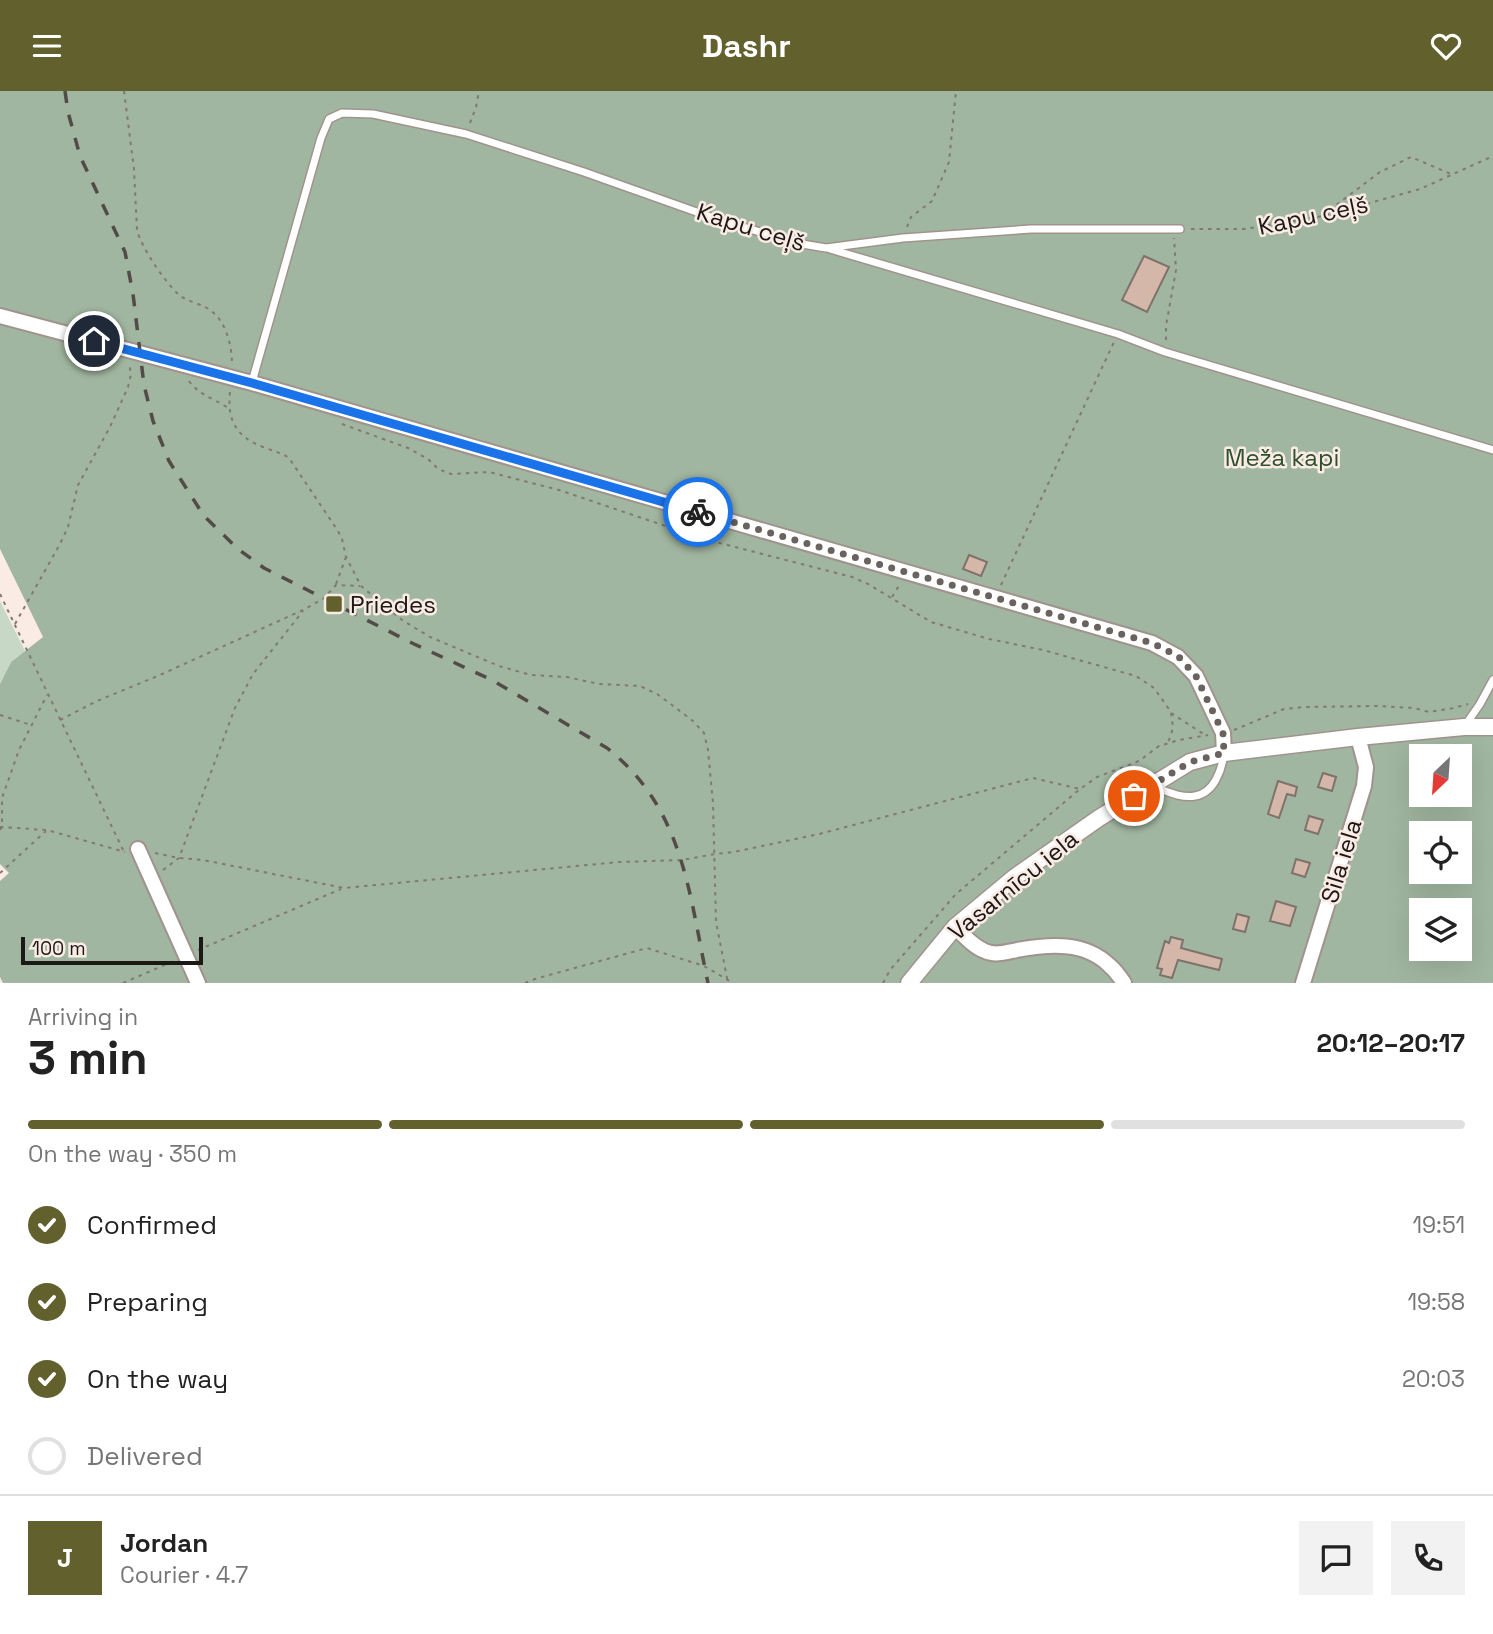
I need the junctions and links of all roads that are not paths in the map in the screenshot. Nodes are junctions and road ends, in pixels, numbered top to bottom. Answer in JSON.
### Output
{"nodes":[{"id":1,"x":1177,"y":229,"type":"road end"},
{"id":2,"x":826,"y":248,"type":"junction"},
{"id":3,"x":0,"y":316,"type":"edge"},
{"id":4,"x":252,"y":383,"type":"junction"},
{"id":5,"x":1493,"y":450,"type":"edge"},
{"id":6,"x":1493,"y":680,"type":"edge"},
{"id":7,"x":1464,"y":727,"type":"junction"},
{"id":8,"x":1493,"y":727,"type":"edge"},
{"id":9,"x":1358,"y":737,"type":"junction"},
{"id":10,"x":1224,"y":753,"type":"junction"},
{"id":11,"x":1151,"y":786,"type":"junction"},
{"id":12,"x":131,"y":851,"type":"road end"},
{"id":13,"x":955,"y":927,"type":"junction"},
{"id":14,"x":198,"y":983,"type":"edge"},
{"id":15,"x":909,"y":983,"type":"edge"},
{"id":16,"x":1124,"y":983,"type":"edge"},
{"id":17,"x":1303,"y":983,"type":"edge"}],
"edges":[{"from":1,"to":2,"type":"lane","name":"Kapu ceļš"},
{"from":2,"to":4,"type":"lane","name":"Kapu ceļš"},
{"from":2,"to":5,"type":"lane"},
{"from":3,"to":4,"type":"street"},
{"from":4,"to":10,"type":"street"},
{"from":6,"to":7,"type":"lane"},
{"from":7,"to":8,"type":"street","name":"Vasarnīcu iela"},
{"from":7,"to":9,"type":"street","name":"Vasarnīcu iela"},
{"from":9,"to":10,"type":"street","name":"Vasarnīcu iela"},
{"from":9,"to":17,"type":"street","name":"Sila iela"},
{"from":10,"to":11,"type":"street","name":"Vasarnīcu iela"},
{"from":10,"to":11,"type":"lane"},
{"from":11,"to":13,"type":"street","name":"Vasarnīcu iela"},
{"from":12,"to":14,"type":"street"},
{"from":13,"to":15,"type":"street","name":"Vasarnīcu iela"},
{"from":13,"to":16,"type":"street"}]}
